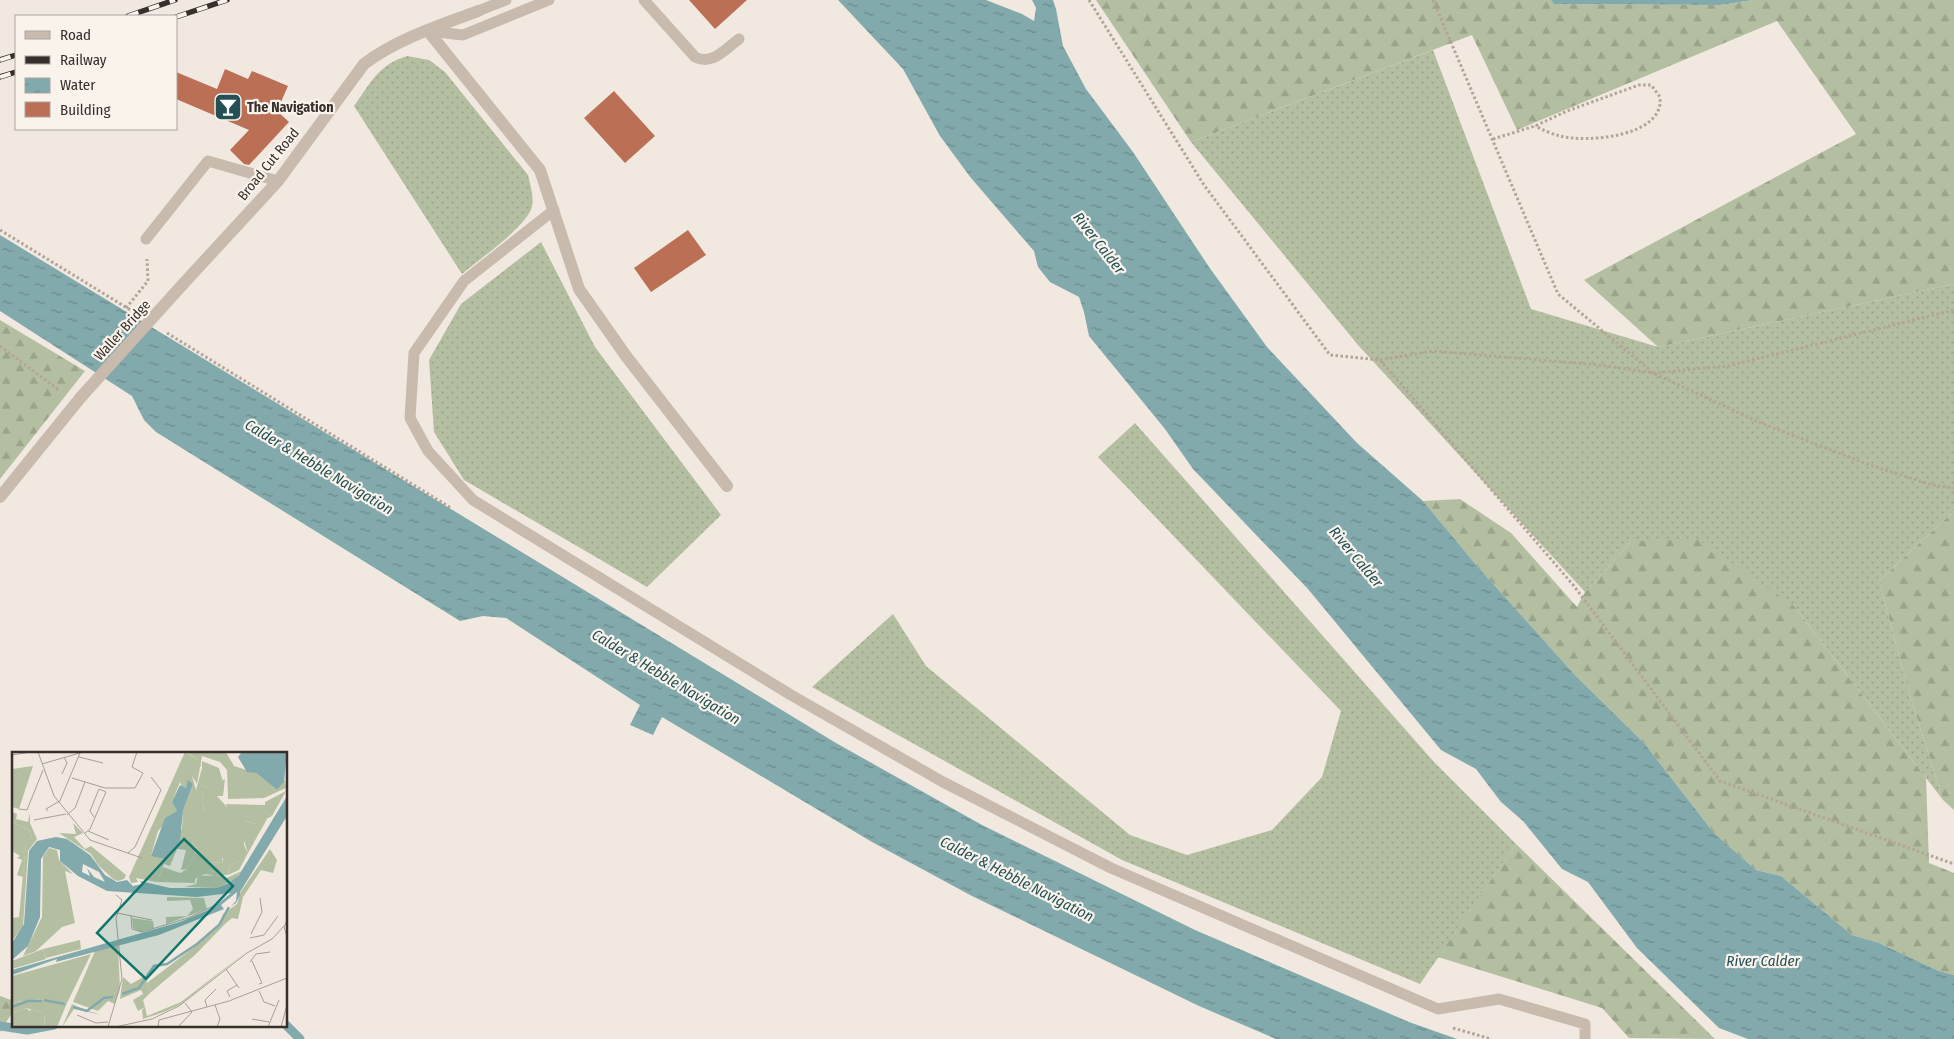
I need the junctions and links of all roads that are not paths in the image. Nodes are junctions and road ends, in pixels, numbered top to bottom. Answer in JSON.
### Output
{"nodes":[{"id":1,"x":506,"y":0,"type":"edge"},
{"id":2,"x":549,"y":0,"type":"edge"},
{"id":3,"x":644,"y":0,"type":"edge"},
{"id":4,"x":478,"y":11,"type":"joint"},
{"id":5,"x":428,"y":31,"type":"junction"},
{"id":6,"x":738,"y":39,"type":"dead end"},
{"id":7,"x":278,"y":181,"type":"junction"},
{"id":8,"x":554,"y":210,"type":"junction"},
{"id":9,"x":146,"y":239,"type":"road end"},
{"id":10,"x":184,"y":283,"type":"joint"},
{"id":11,"x":727,"y":486,"type":"dead end"},
{"id":12,"x":0,"y":496,"type":"edge"},
{"id":13,"x":1585,"y":1039,"type":"edge"}],
"edges":[{"from":1,"to":4,"type":"lane"},
{"from":2,"to":5,"type":"lane"},
{"from":3,"to":6,"type":"lane"},
{"from":4,"to":5,"type":"street","name":"Broad Cut Road"},
{"from":5,"to":7,"type":"street","name":"Broad Cut Road"},
{"from":5,"to":8,"type":"street"},
{"from":7,"to":9,"type":"lane"},
{"from":7,"to":10,"type":"street","name":"Broad Cut Road"},
{"from":8,"to":11,"type":"street"},
{"from":8,"to":13,"type":"lane"},
{"from":10,"to":12,"type":"street","name":"Waller Bridge","bridge":true}]}
